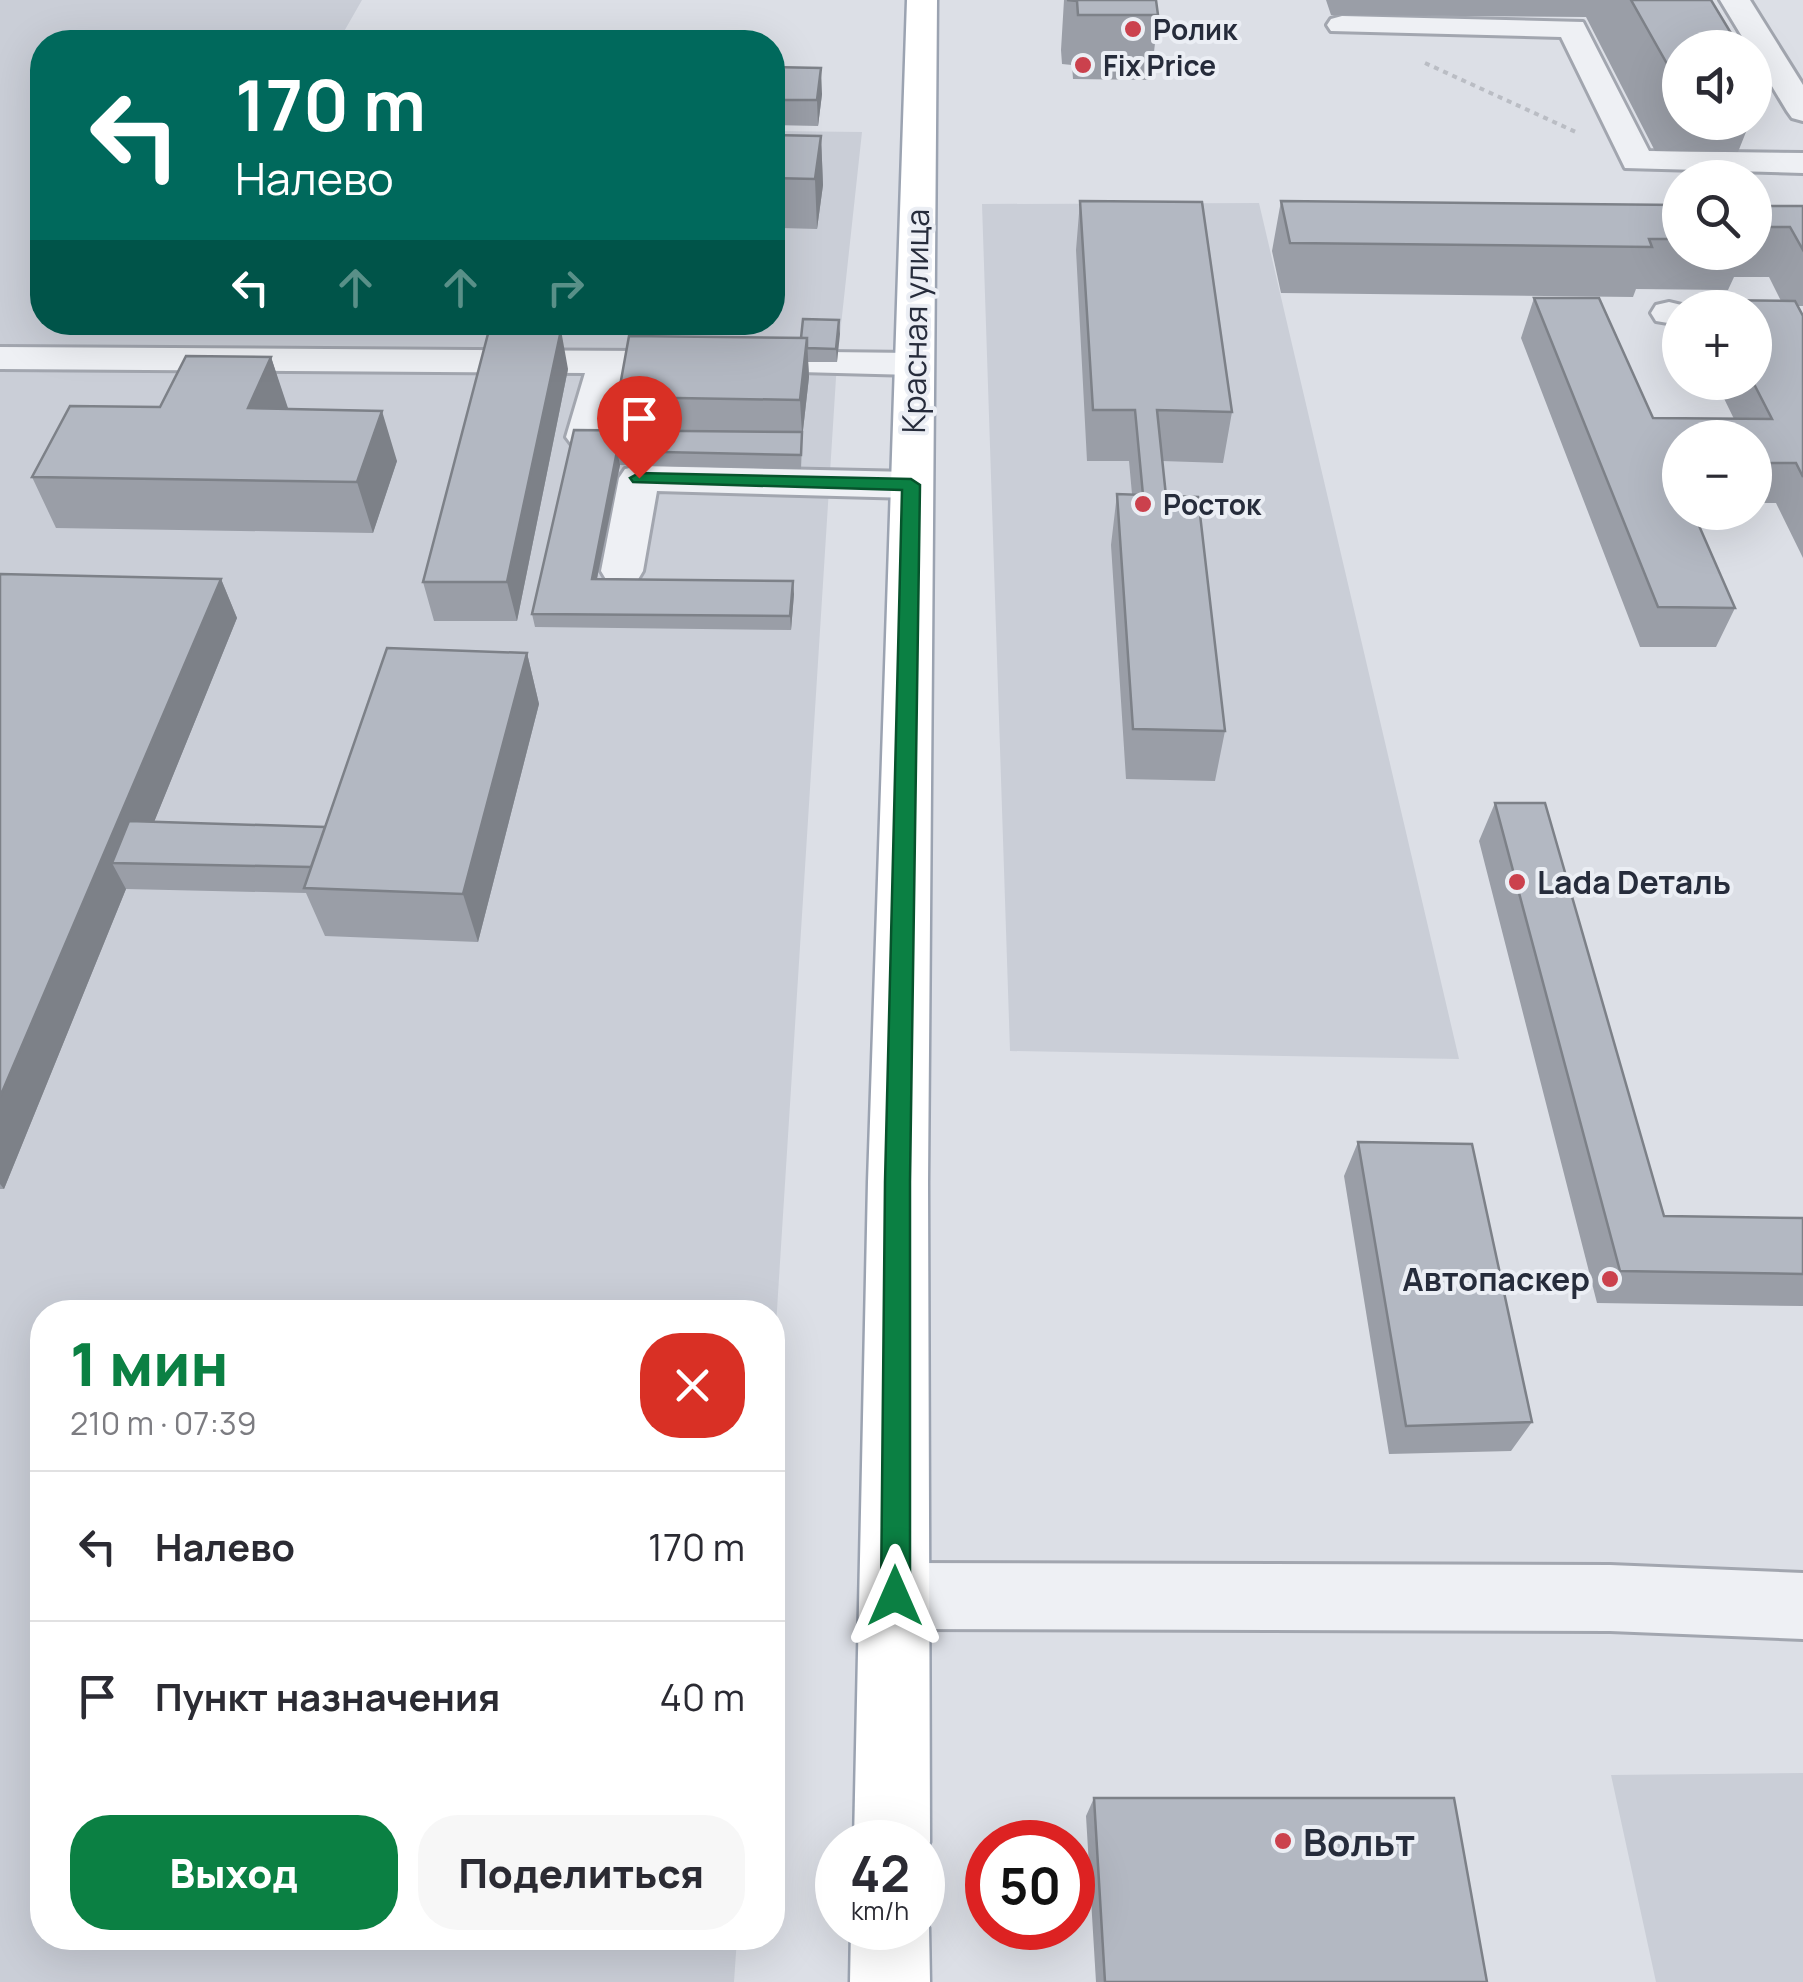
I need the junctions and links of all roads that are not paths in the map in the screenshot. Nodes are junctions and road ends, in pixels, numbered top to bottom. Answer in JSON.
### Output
{"nodes":[{"id":1,"x":922,"y":0,"type":"edge"},
{"id":2,"x":1734,"y":0,"type":"edge"},
{"id":3,"x":1342,"y":25,"type":"road end"},
{"id":4,"x":1801,"y":103,"type":"edge"},
{"id":5,"x":1803,"y":164,"type":"edge"},
{"id":6,"x":0,"y":358,"type":"edge"},
{"id":7,"x":608,"y":362,"type":"junction"},
{"id":8,"x":914,"y":364,"type":"junction"},
{"id":9,"x":586,"y":437,"type":"edge"},
{"id":10,"x":911,"y":485,"type":"junction"},
{"id":11,"x":622,"y":571,"type":"dead end"},
{"id":12,"x":895,"y":1596,"type":"junction"},
{"id":13,"x":1803,"y":1606,"type":"edge"},
{"id":14,"x":892,"y":1820,"type":"edge"},
{"id":15,"x":890,"y":1950,"type":"edge"},
{"id":16,"x":890,"y":1982,"type":"edge"}],
"edges":[{"from":1,"to":8,"type":"main road","name":"Красная улица"},
{"from":2,"to":4,"type":"street"},
{"from":3,"to":5,"type":"street"},
{"from":6,"to":7,"type":"street"},
{"from":7,"to":8,"type":"street"},
{"from":7,"to":9,"type":"street"},
{"from":8,"to":10,"type":"main road","name":"Красная улица"},
{"from":10,"to":11,"type":"street"},
{"from":10,"to":12,"type":"main road","name":"Красная улица"},
{"from":12,"to":13,"type":"street"},
{"from":12,"to":14,"type":"main road","name":"Красная улица"},
{"from":15,"to":16,"type":"main road"}]}
